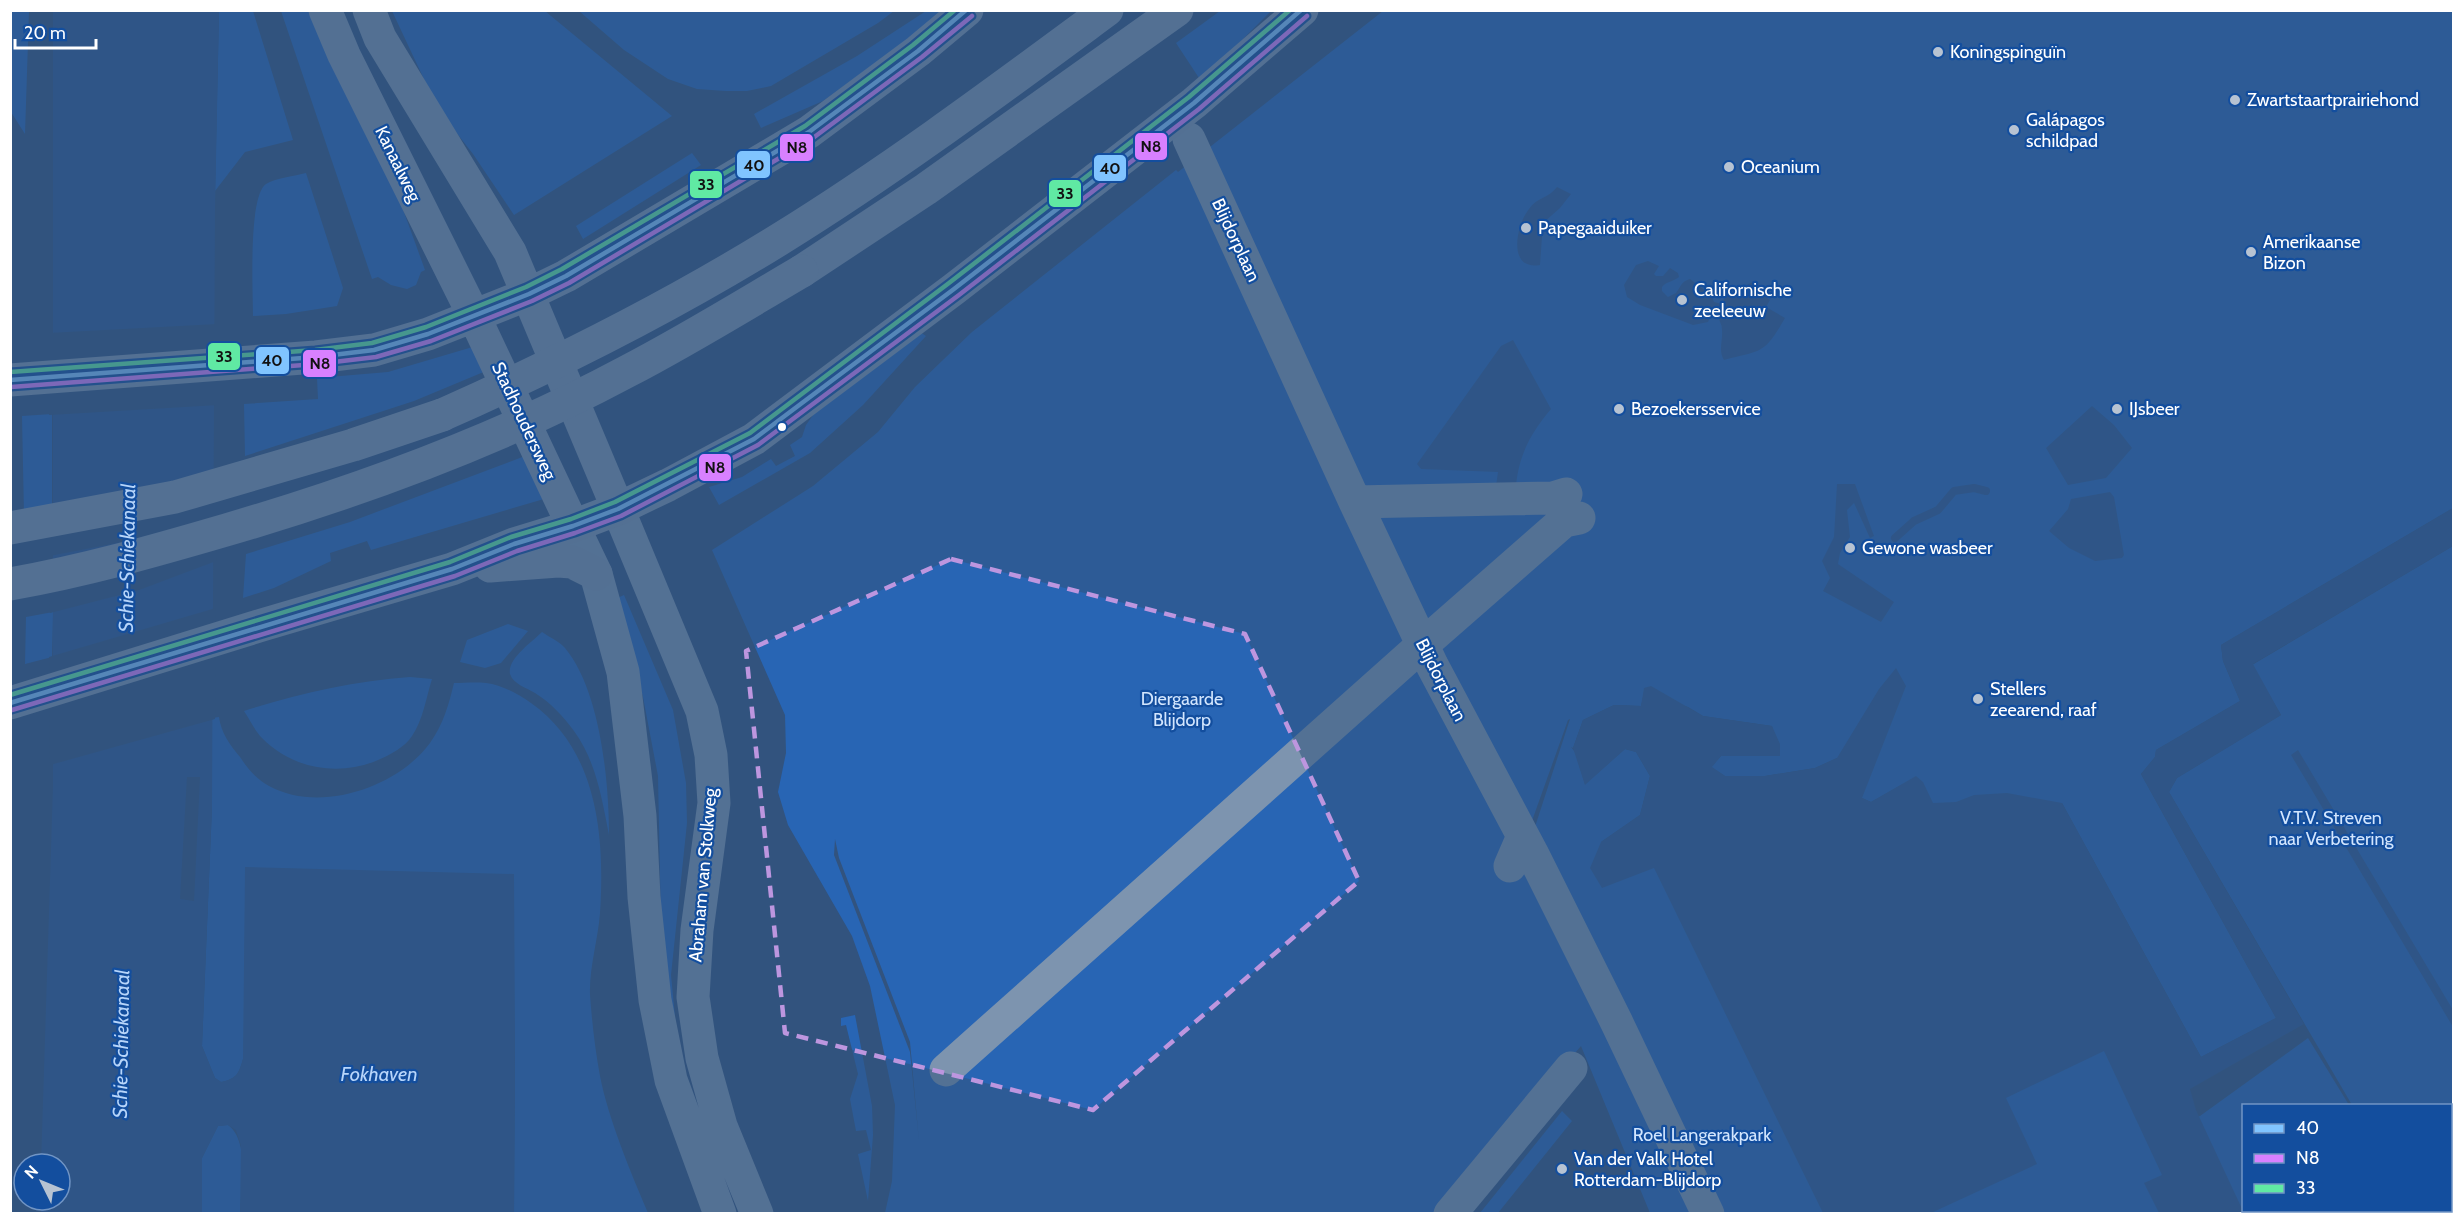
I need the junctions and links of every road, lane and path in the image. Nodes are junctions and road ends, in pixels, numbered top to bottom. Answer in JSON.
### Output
{"nodes":[{"id":1,"x":325,"y":10,"type":"edge"},
{"id":2,"x":369,"y":10,"type":"edge"},
{"id":3,"x":967,"y":10,"type":"edge"},
{"id":4,"x":1107,"y":10,"type":"edge"},
{"id":5,"x":1177,"y":10,"type":"edge"},
{"id":6,"x":1302,"y":10,"type":"edge"},
{"id":7,"x":1189,"y":139,"type":"dead end"},
{"id":8,"x":529,"y":294,"type":"junction"},
{"id":9,"x":474,"y":316,"type":"junction"},
{"id":10,"x":10,"y":380,"type":"edge"},
{"id":11,"x":1355,"y":502,"type":"junction"},
{"id":12,"x":618,"y":509,"type":"junction"},
{"id":13,"x":573,"y":526,"type":"junction"},
{"id":14,"x":10,"y":528,"type":"edge"},
{"id":15,"x":452,"y":569,"type":"junction"},
{"id":16,"x":596,"y":574,"type":"junction"},
{"id":17,"x":10,"y":584,"type":"edge"},
{"id":18,"x":1423,"y":645,"type":"junction"},
{"id":19,"x":10,"y":703,"type":"edge"},
{"id":20,"x":1523,"y":836,"type":"junction"},
{"id":21,"x":1510,"y":866,"type":"dead end"},
{"id":22,"x":1571,"y":1068,"type":"dead end"},
{"id":23,"x":946,"y":1070,"type":"dead end"},
{"id":24,"x":720,"y":1214,"type":"edge"},
{"id":25,"x":756,"y":1214,"type":"edge"},
{"id":26,"x":1450,"y":1214,"type":"edge"},
{"id":27,"x":1708,"y":1214,"type":"edge"}],
"edges":[{"from":1,"to":9,"type":"main road","name":"Kanaalweg"},
{"from":2,"to":8,"type":"main road"},
{"from":3,"to":8,"type":"main road"},
{"from":4,"to":14,"type":"highway","bridge":true},
{"from":5,"to":17,"type":"main road","bridge":true},
{"from":6,"to":12,"type":"main road"},
{"from":7,"to":11,"type":"street","name":"Blijdorplaan"},
{"from":8,"to":9,"type":"main road"},
{"from":8,"to":12,"type":"main road"},
{"from":9,"to":10,"type":"main road"},
{"from":9,"to":13,"type":"main road","name":"Stadhoudersweg"},
{"from":11,"to":18,"type":"street","name":"Blijdorplaan"},
{"from":11,"to":18,"type":"street"},
{"from":12,"to":13,"type":"main road"},
{"from":12,"to":25,"type":"street","name":"Abraham van Stolkweg"},
{"from":13,"to":15,"type":"main road"},
{"from":13,"to":16,"type":"street"},
{"from":15,"to":16,"type":"main road"},
{"from":15,"to":19,"type":"main road"},
{"from":16,"to":24,"type":"street"},
{"from":18,"to":20,"type":"street","name":"Blijdorplaan"},
{"from":18,"to":23,"type":"street"},
{"from":20,"to":21,"type":"street"},
{"from":20,"to":27,"type":"street","name":"Blijdorplaan"},
{"from":22,"to":26,"type":"street"}]}
